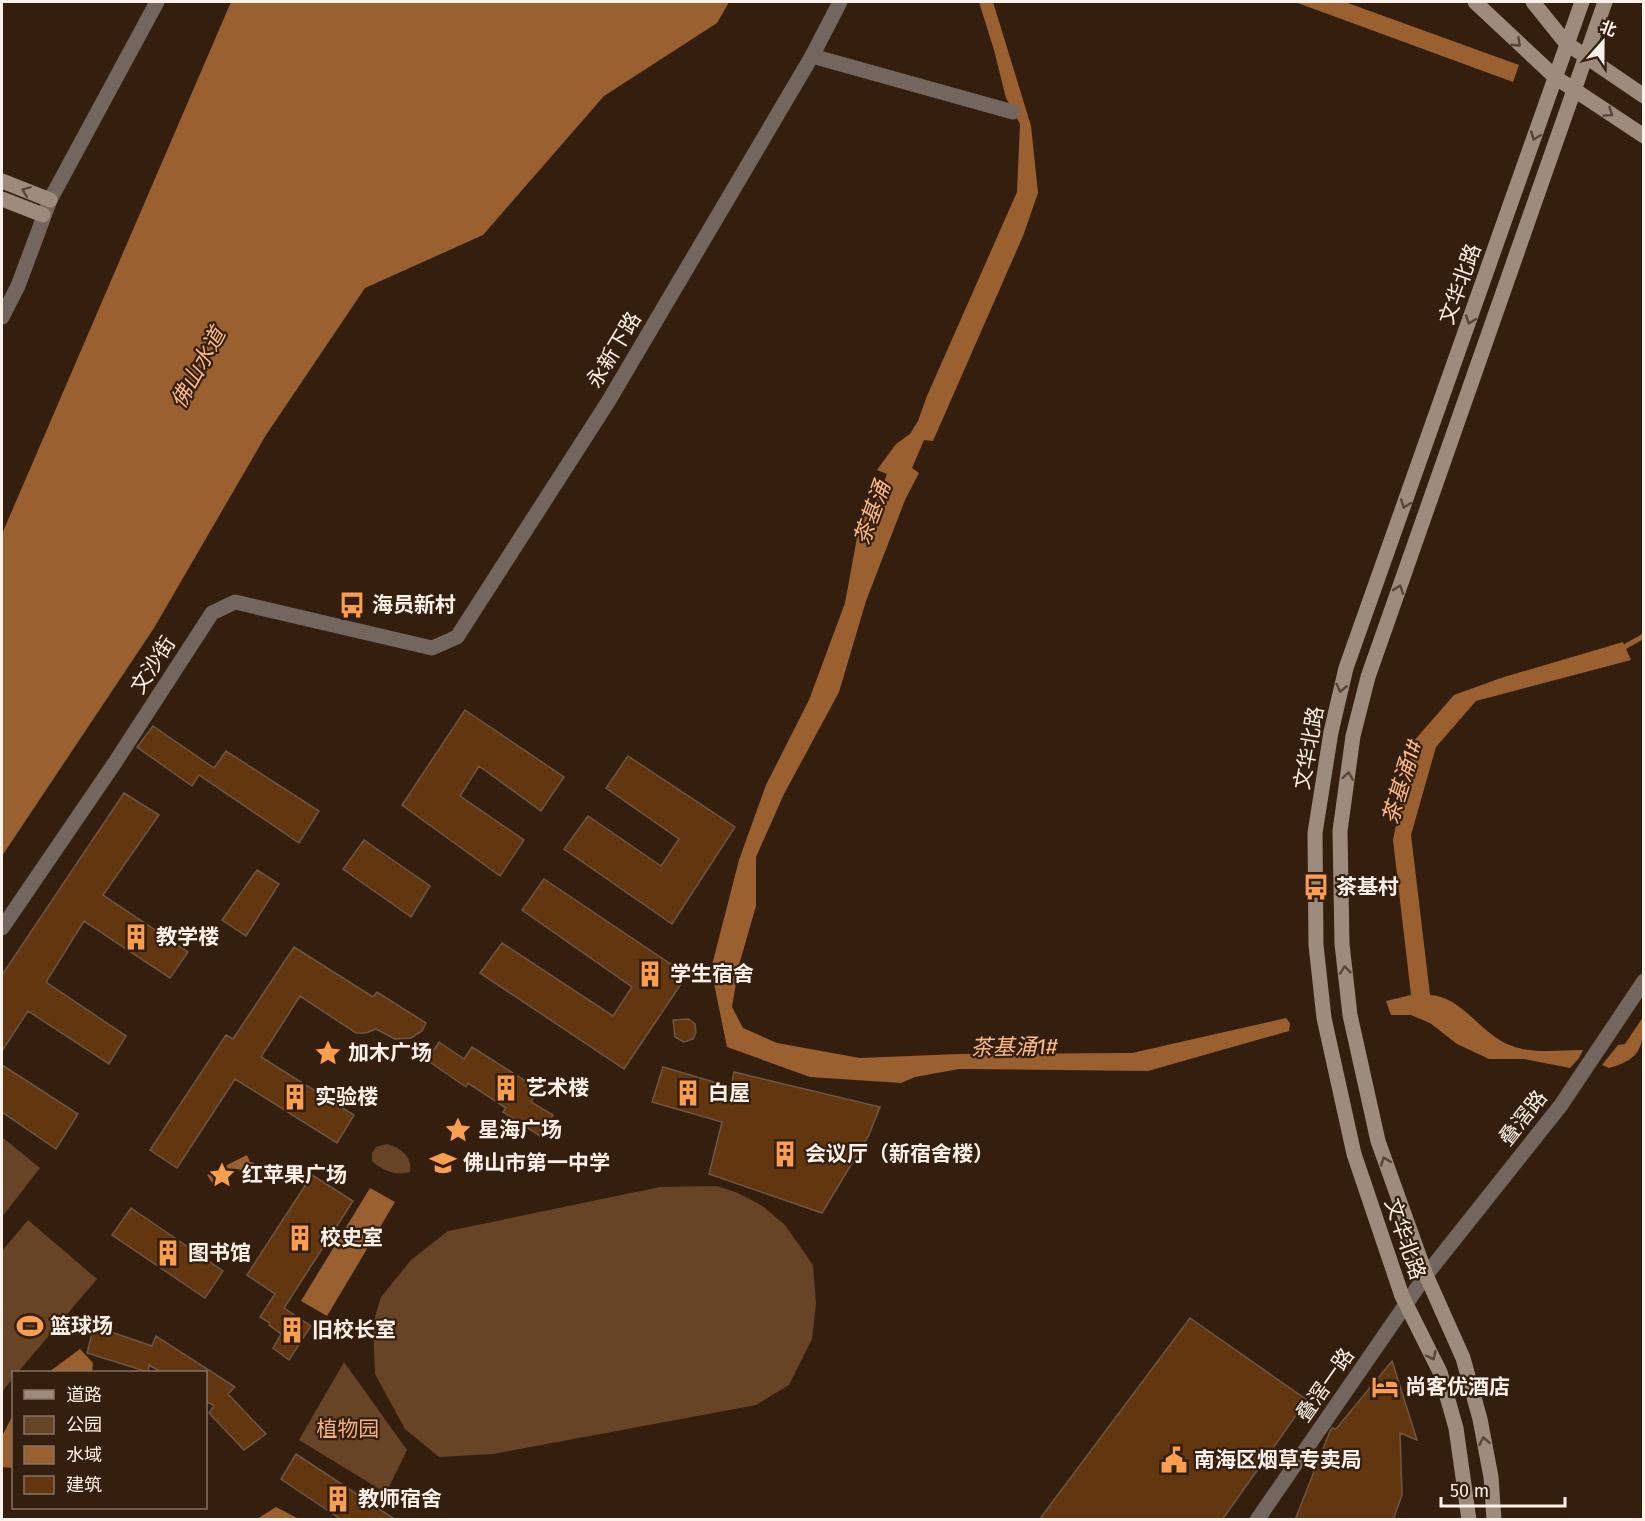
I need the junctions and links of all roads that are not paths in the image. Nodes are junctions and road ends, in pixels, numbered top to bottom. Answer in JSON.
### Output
{"nodes":[{"id":1,"x":157,"y":2,"type":"edge"},
{"id":2,"x":840,"y":2,"type":"edge"},
{"id":3,"x":1475,"y":2,"type":"edge"},
{"id":4,"x":1533,"y":2,"type":"edge"},
{"id":5,"x":1582,"y":2,"type":"edge"},
{"id":6,"x":1605,"y":2,"type":"edge"},
{"id":7,"x":1566,"y":43,"type":"junction"},
{"id":8,"x":812,"y":56,"type":"junction"},
{"id":9,"x":1586,"y":56,"type":"junction"},
{"id":10,"x":1556,"y":77,"type":"junction"},
{"id":11,"x":1574,"y":90,"type":"junction"},
{"id":12,"x":1644,"y":96,"type":"edge"},
{"id":13,"x":1548,"y":100,"type":"junction"},
{"id":14,"x":1568,"y":107,"type":"junction"},
{"id":15,"x":1013,"y":112,"type":"dead end"},
{"id":16,"x":1644,"y":136,"type":"edge"},
{"id":17,"x":2,"y":181,"type":"edge"},
{"id":18,"x":2,"y":199,"type":"edge"},
{"id":19,"x":50,"y":200,"type":"junction"},
{"id":20,"x":43,"y":215,"type":"junction"},
{"id":21,"x":2,"y":317,"type":"edge"},
{"id":22,"x":432,"y":648,"type":"joint"},
{"id":23,"x":2,"y":928,"type":"edge"},
{"id":24,"x":1644,"y":981,"type":"edge"},
{"id":25,"x":1426,"y":1275,"type":"junction"},
{"id":26,"x":1406,"y":1304,"type":"junction"},
{"id":27,"x":1257,"y":1520,"type":"edge"},
{"id":28,"x":1469,"y":1520,"type":"edge"},
{"id":29,"x":1494,"y":1520,"type":"edge"}],
"edges":[{"from":1,"to":19,"type":"street"},
{"from":2,"to":8,"type":"street","name":"永新下路"},
{"from":3,"to":10,"type":"main road","one_way":true},
{"from":4,"to":7,"type":"main road"},
{"from":5,"to":7,"type":"main road","name":"文华北路"},
{"from":6,"to":9,"type":"main road","name":"文华北路"},
{"from":7,"to":9,"type":"main road"},
{"from":7,"to":10,"type":"main road","name":"文华北路"},
{"from":8,"to":15,"type":"street"},
{"from":8,"to":22,"type":"street","name":"永新下路"},
{"from":9,"to":11,"type":"main road","name":"文华北路"},
{"from":9,"to":12,"type":"main road"},
{"from":10,"to":11,"type":"main road"},
{"from":10,"to":13,"type":"main road","name":"文华北路"},
{"from":11,"to":14,"type":"main road","name":"文华北路"},
{"from":11,"to":16,"type":"main road","one_way":true},
{"from":13,"to":14,"type":"street"},
{"from":13,"to":26,"type":"main road","name":"文华北路","one_way":true},
{"from":25,"to":14,"type":"main road","name":"文华北路","one_way":true},
{"from":19,"to":17,"type":"main road","one_way":true},
{"from":18,"to":20,"type":"main road"},
{"from":19,"to":20,"type":"street"},
{"from":20,"to":21,"type":"street"},
{"from":22,"to":23,"type":"street","name":"文沙街"},
{"from":24,"to":25,"type":"street","name":"叠滘路"},
{"from":25,"to":26,"type":"street","name":"叠滘路"},
{"from":29,"to":25,"type":"main road","name":"文华北路","one_way":true},
{"from":26,"to":27,"type":"street","name":"叠滘一路"},
{"from":26,"to":28,"type":"main road","name":"文华北路","one_way":true}]}
